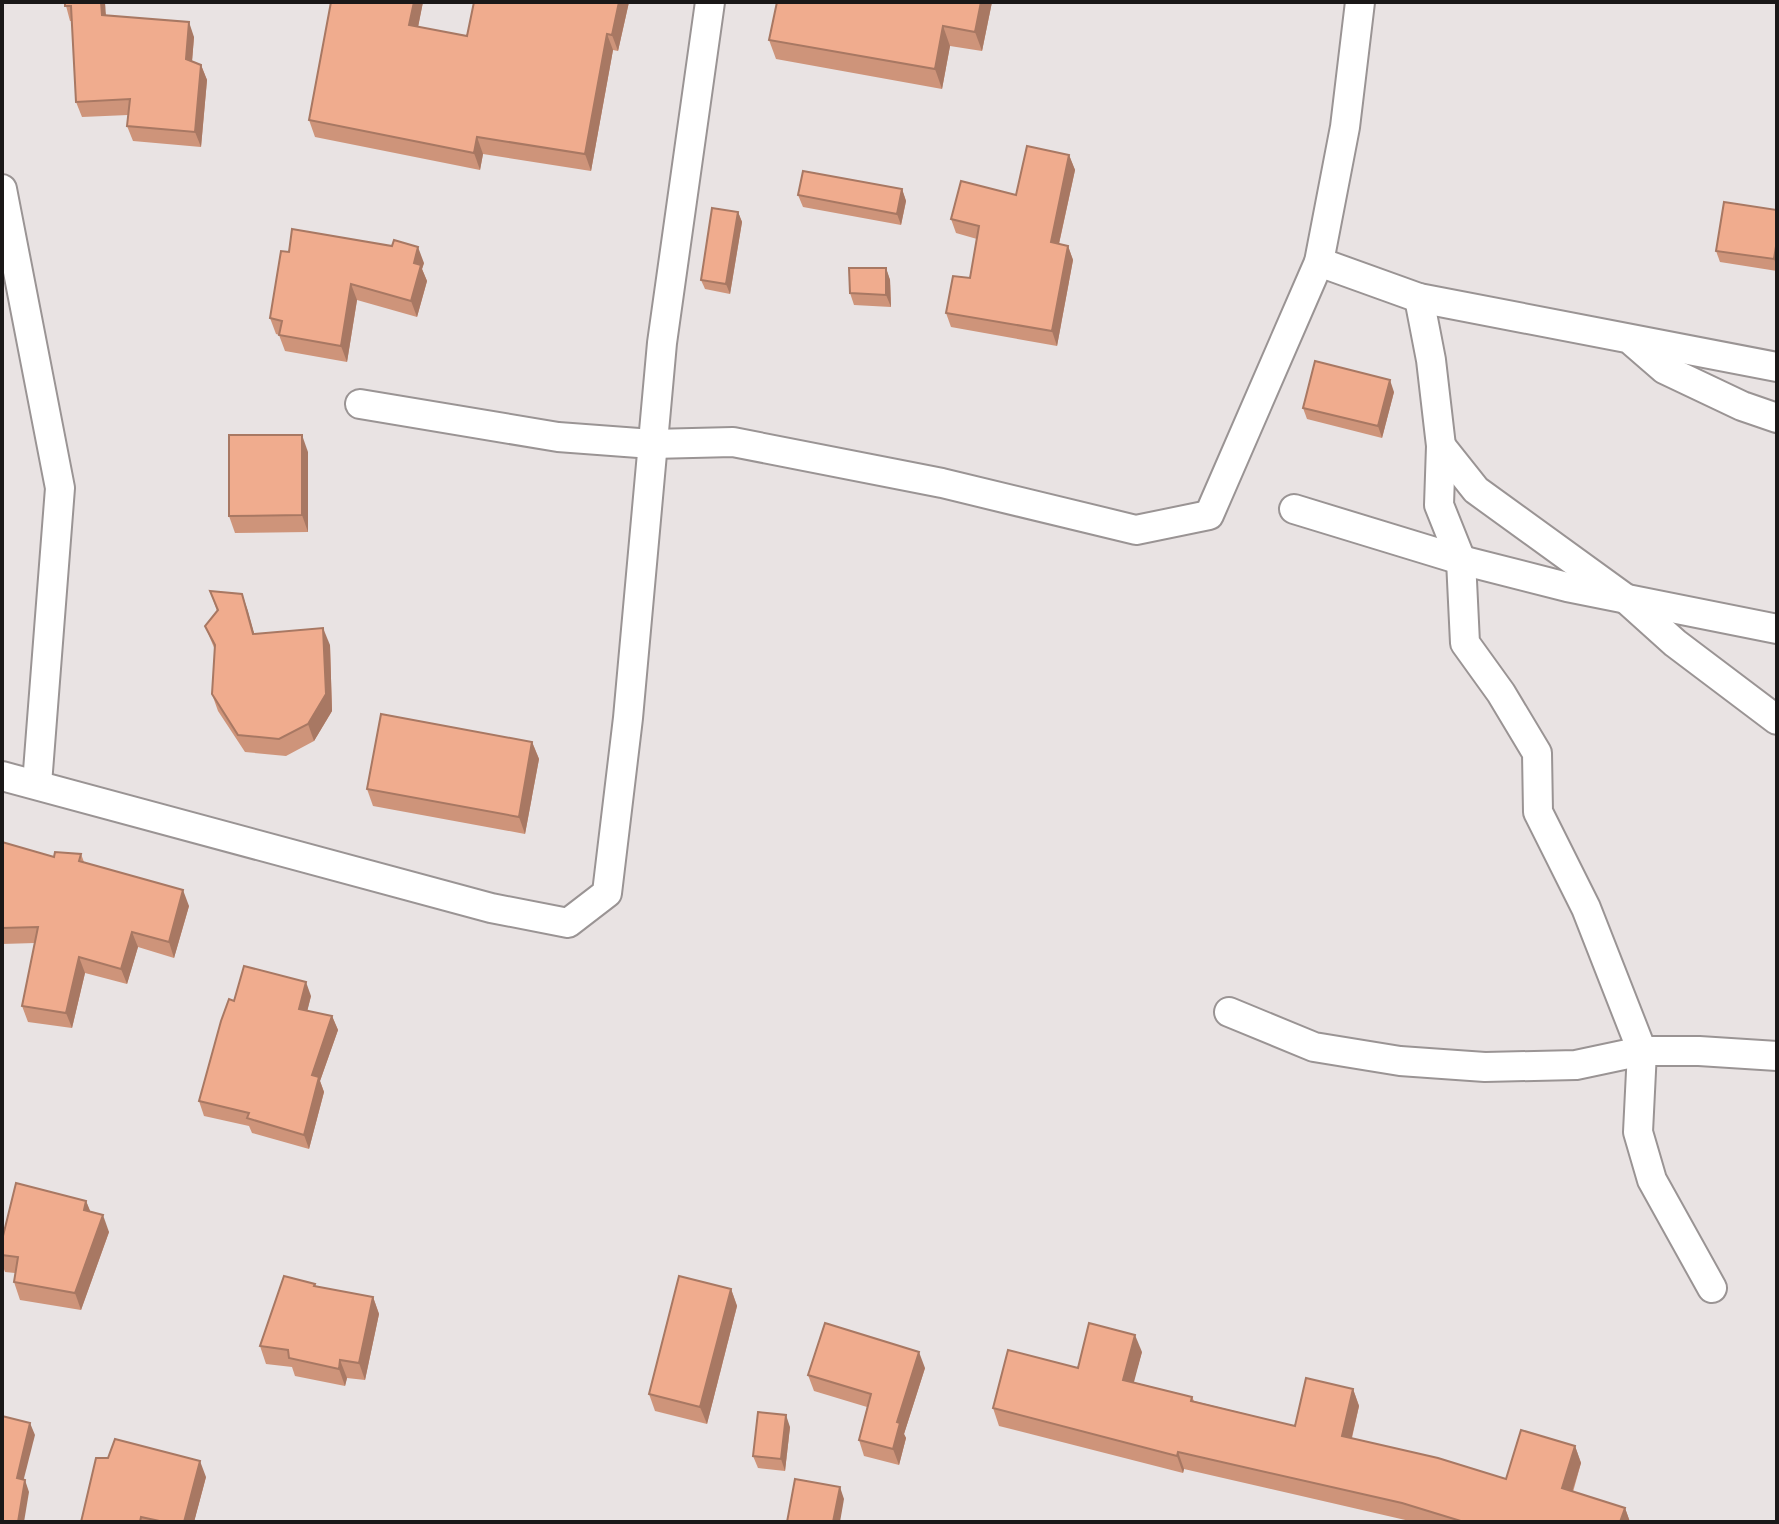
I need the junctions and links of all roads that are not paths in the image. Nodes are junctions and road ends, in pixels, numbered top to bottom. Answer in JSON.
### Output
{"nodes":[{"id":1,"x":710,"y":2,"type":"edge"},
{"id":2,"x":1360,"y":2,"type":"edge"},
{"id":3,"x":2,"y":189,"type":"edge"},
{"id":4,"x":1319,"y":262,"type":"junction"},
{"id":5,"x":1419,"y":298,"type":"junction"},
{"id":6,"x":1629,"y":339,"type":"junction"},
{"id":7,"x":1777,"y":367,"type":"edge"},
{"id":8,"x":360,"y":404,"type":"dead end"},
{"id":9,"x":1777,"y":418,"type":"edge"},
{"id":10,"x":652,"y":444,"type":"junction"},
{"id":11,"x":1441,"y":446,"type":"junction"},
{"id":12,"x":1294,"y":509,"type":"dead end"},
{"id":13,"x":1461,"y":560,"type":"junction"},
{"id":14,"x":1625,"y":598,"type":"junction"},
{"id":15,"x":1777,"y":629,"type":"edge"},
{"id":16,"x":1777,"y":720,"type":"edge"},
{"id":17,"x":2,"y":776,"type":"edge"},
{"id":18,"x":37,"y":784,"type":"junction"},
{"id":19,"x":1229,"y":1012,"type":"dead end"},
{"id":20,"x":1642,"y":1051,"type":"junction"},
{"id":21,"x":1777,"y":1056,"type":"edge"},
{"id":22,"x":1712,"y":1288,"type":"dead end"}],
"edges":[{"from":1,"to":10,"type":"street"},
{"from":2,"to":4,"type":"street"},
{"from":3,"to":18,"type":"street"},
{"from":4,"to":5,"type":"street"},
{"from":4,"to":10,"type":"street"},
{"from":5,"to":6,"type":"street"},
{"from":5,"to":11,"type":"street"},
{"from":6,"to":7,"type":"street"},
{"from":6,"to":9,"type":"street"},
{"from":8,"to":10,"type":"street"},
{"from":10,"to":18,"type":"street"},
{"from":11,"to":13,"type":"street"},
{"from":11,"to":14,"type":"street"},
{"from":12,"to":13,"type":"street"},
{"from":13,"to":14,"type":"street"},
{"from":13,"to":20,"type":"street"},
{"from":14,"to":15,"type":"street"},
{"from":14,"to":16,"type":"street"},
{"from":17,"to":18,"type":"street"},
{"from":19,"to":20,"type":"street"},
{"from":20,"to":21,"type":"street"},
{"from":20,"to":22,"type":"street"}]}
